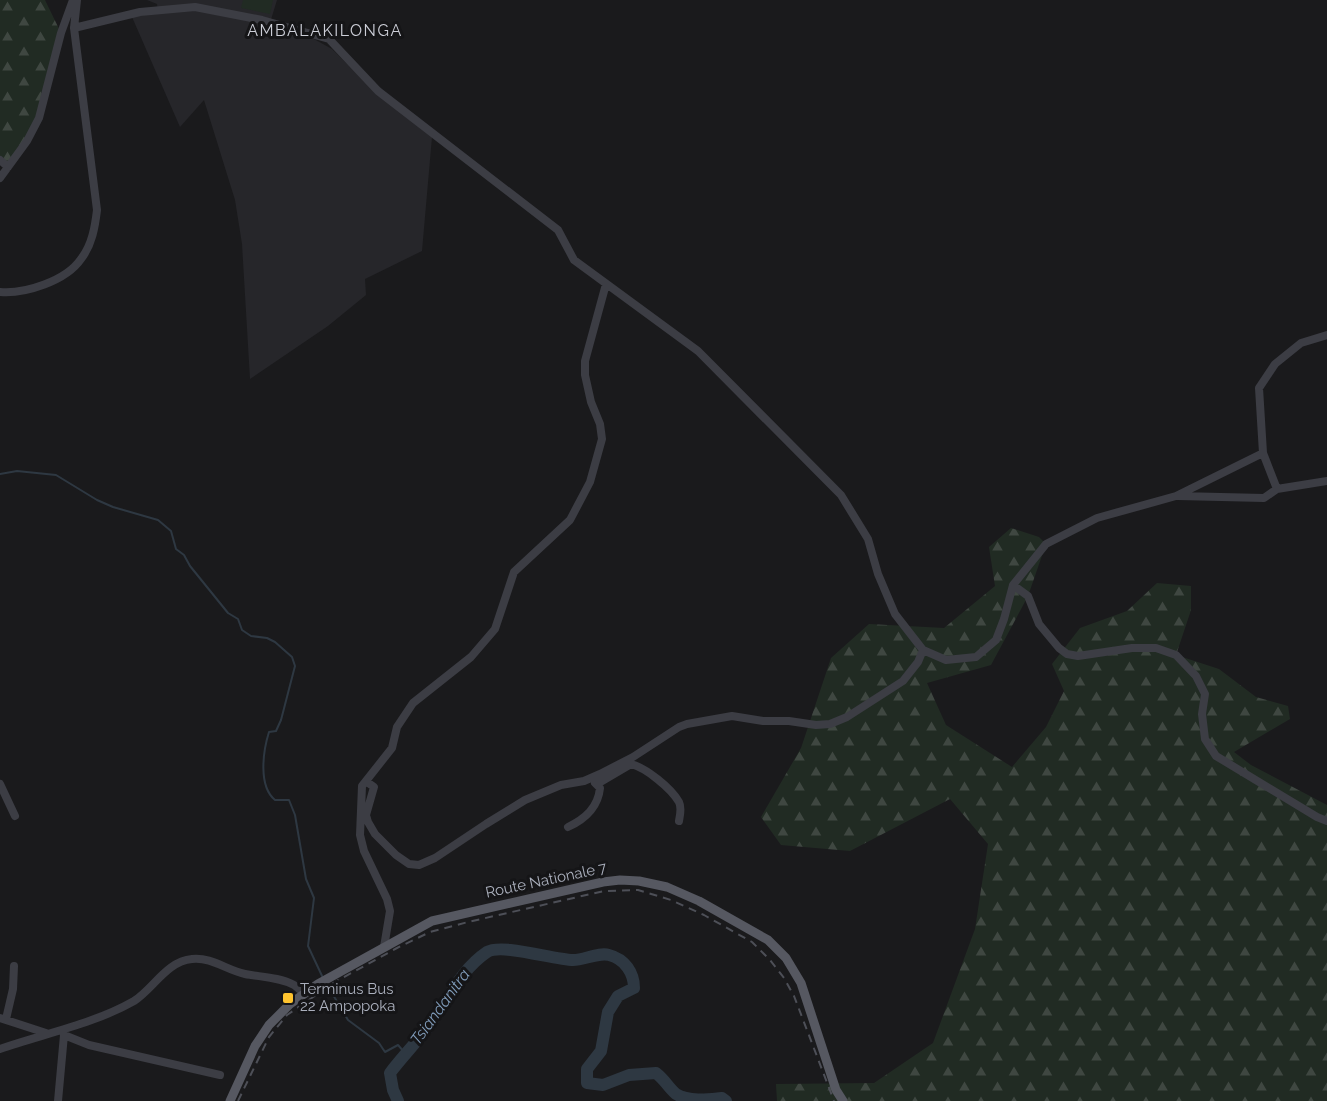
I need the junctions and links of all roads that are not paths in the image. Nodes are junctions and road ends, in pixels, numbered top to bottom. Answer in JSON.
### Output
{"nodes":[{"id":1,"x":75,"y":0,"type":"edge"},
{"id":2,"x":74,"y":28,"type":"junction"},
{"id":3,"x":0,"y":160,"type":"edge"},
{"id":4,"x":8,"y":167,"type":"junction"},
{"id":5,"x":0,"y":177,"type":"edge"},
{"id":6,"x":606,"y":284,"type":"junction"},
{"id":7,"x":0,"y":292,"type":"edge"},
{"id":8,"x":1327,"y":335,"type":"edge"},
{"id":9,"x":1263,"y":453,"type":"junction"},
{"id":10,"x":1327,"y":481,"type":"edge"},
{"id":11,"x":1277,"y":489,"type":"junction"},
{"id":12,"x":1176,"y":496,"type":"junction"},
{"id":13,"x":1013,"y":585,"type":"junction"},
{"id":14,"x":922,"y":650,"type":"junction"},
{"id":15,"x":584,"y":781,"type":"junction"},
{"id":16,"x":367,"y":782,"type":"junction"},
{"id":17,"x":0,"y":784,"type":"edge"},
{"id":18,"x":597,"y":784,"type":"junction"},
{"id":19,"x":15,"y":816,"type":"dead end"},
{"id":20,"x":679,"y":821,"type":"dead end"},
{"id":21,"x":1327,"y":821,"type":"edge"},
{"id":22,"x":568,"y":827,"type":"dead end"},
{"id":23,"x":384,"y":947,"type":"junction"},
{"id":24,"x":14,"y":966,"type":"dead end"},
{"id":25,"x":304,"y":994,"type":"junction"},
{"id":26,"x":3,"y":1019,"type":"edge"},
{"id":27,"x":46,"y":1033,"type":"junction"},
{"id":28,"x":63,"y":1033,"type":"junction"},
{"id":29,"x":0,"y":1049,"type":"edge"},
{"id":30,"x":220,"y":1075,"type":"dead end"},
{"id":31,"x":58,"y":1101,"type":"edge"},
{"id":32,"x":230,"y":1101,"type":"edge"},
{"id":33,"x":843,"y":1101,"type":"edge"}],
"edges":[{"from":1,"to":2,"type":"street"},
{"from":1,"to":4,"type":"street"},
{"from":2,"to":6,"type":"street"},
{"from":2,"to":7,"type":"street"},
{"from":3,"to":4,"type":"street"},
{"from":4,"to":5,"type":"street"},
{"from":6,"to":14,"type":"street"},
{"from":6,"to":16,"type":"street"},
{"from":8,"to":9,"type":"street"},
{"from":9,"to":11,"type":"street"},
{"from":9,"to":12,"type":"street"},
{"from":10,"to":11,"type":"street"},
{"from":11,"to":12,"type":"street"},
{"from":12,"to":13,"type":"street"},
{"from":13,"to":14,"type":"street"},
{"from":13,"to":21,"type":"street"},
{"from":14,"to":15,"type":"street"},
{"from":15,"to":16,"type":"street"},
{"from":15,"to":18,"type":"street"},
{"from":16,"to":23,"type":"street"},
{"from":17,"to":19,"type":"street"},
{"from":18,"to":20,"type":"street"},
{"from":18,"to":22,"type":"street"},
{"from":23,"to":25,"type":"main road","name":"Route Nationale 7"},
{"from":23,"to":33,"type":"main road","name":"Route Nationale 7"},
{"from":24,"to":26,"type":"street"},
{"from":25,"to":28,"type":"street"},
{"from":25,"to":32,"type":"main road","name":"Route Nationale 7"},
{"from":26,"to":27,"type":"street"},
{"from":27,"to":28,"type":"street"},
{"from":27,"to":29,"type":"street"},
{"from":28,"to":30,"type":"street"},
{"from":28,"to":31,"type":"street"}]}
